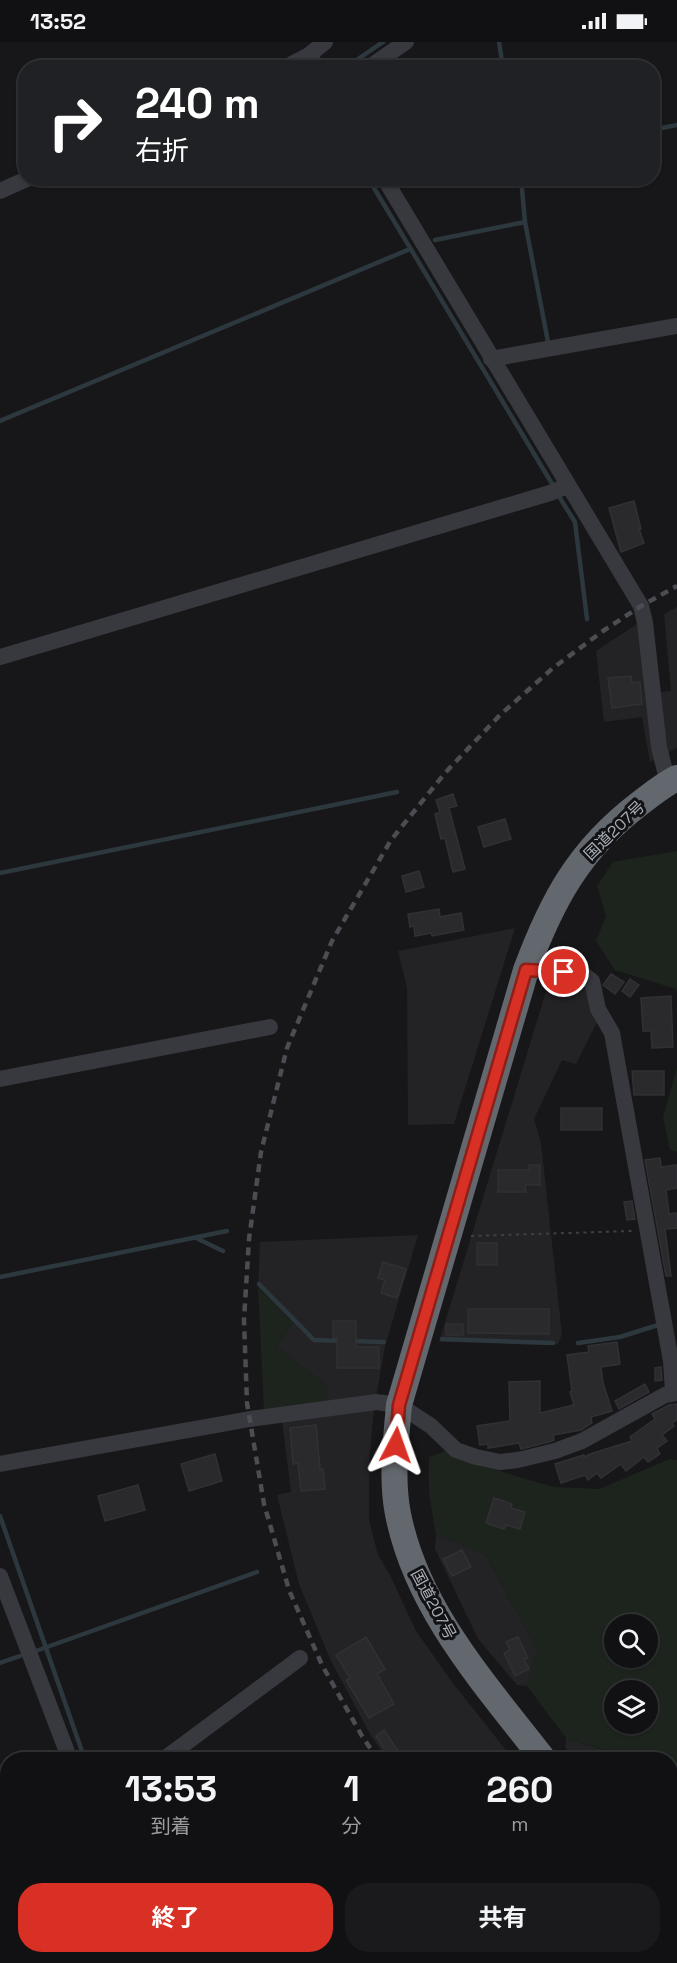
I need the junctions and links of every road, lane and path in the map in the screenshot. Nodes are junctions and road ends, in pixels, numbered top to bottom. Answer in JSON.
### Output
{"nodes":[{"id":1,"x":406,"y":42,"type":"edge"},
{"id":2,"x":318,"y":50,"type":"edge"},
{"id":3,"x":299,"y":60,"type":"edge"},
{"id":4,"x":380,"y":60,"type":"edge"},
{"id":5,"x":18,"y":183,"type":"edge"},
{"id":6,"x":389,"y":186,"type":"edge"},
{"id":7,"x":0,"y":190,"type":"edge"},
{"id":8,"x":677,"y":326,"type":"edge"},
{"id":9,"x":492,"y":359,"type":"junction"},
{"id":10,"x":560,"y":489,"type":"junction"},
{"id":11,"x":0,"y":657,"type":"edge"},
{"id":12,"x":672,"y":780,"type":"edge"},
{"id":13,"x":526,"y":970,"type":"junction"},
{"id":14,"x":270,"y":1027,"type":"dead end"},
{"id":15,"x":0,"y":1079,"type":"edge"},
{"id":16,"x":647,"y":1230,"type":"junction"},
{"id":17,"x":471,"y":1236,"type":"dead end"},
{"id":18,"x":675,"y":1393,"type":"edge"},
{"id":19,"x":399,"y":1405,"type":"junction"},
{"id":20,"x":0,"y":1464,"type":"edge"},
{"id":21,"x":0,"y":1576,"type":"edge"},
{"id":22,"x":300,"y":1659,"type":"dead end"},
{"id":23,"x":67,"y":1752,"type":"edge"},
{"id":24,"x":174,"y":1752,"type":"edge"},
{"id":25,"x":538,"y":1752,"type":"edge"}],
"edges":[{"from":1,"to":4,"type":"street"},
{"from":2,"to":3,"type":"street"},
{"from":5,"to":7,"type":"street"},
{"from":6,"to":9,"type":"street"},
{"from":8,"to":9,"type":"street"},
{"from":9,"to":10,"type":"street"},
{"from":10,"to":11,"type":"street"},
{"from":10,"to":12,"type":"street"},
{"from":12,"to":13,"type":"highway","name":"国道207号"},
{"from":13,"to":16,"type":"street"},
{"from":13,"to":19,"type":"highway","name":"国道207号"},
{"from":14,"to":15,"type":"street"},
{"from":16,"to":17,"type":"path"},
{"from":16,"to":18,"type":"street"},
{"from":18,"to":19,"type":"street"},
{"from":19,"to":20,"type":"street"},
{"from":19,"to":25,"type":"highway","name":"国道207号"},
{"from":21,"to":23,"type":"street"},
{"from":22,"to":24,"type":"street"}]}
